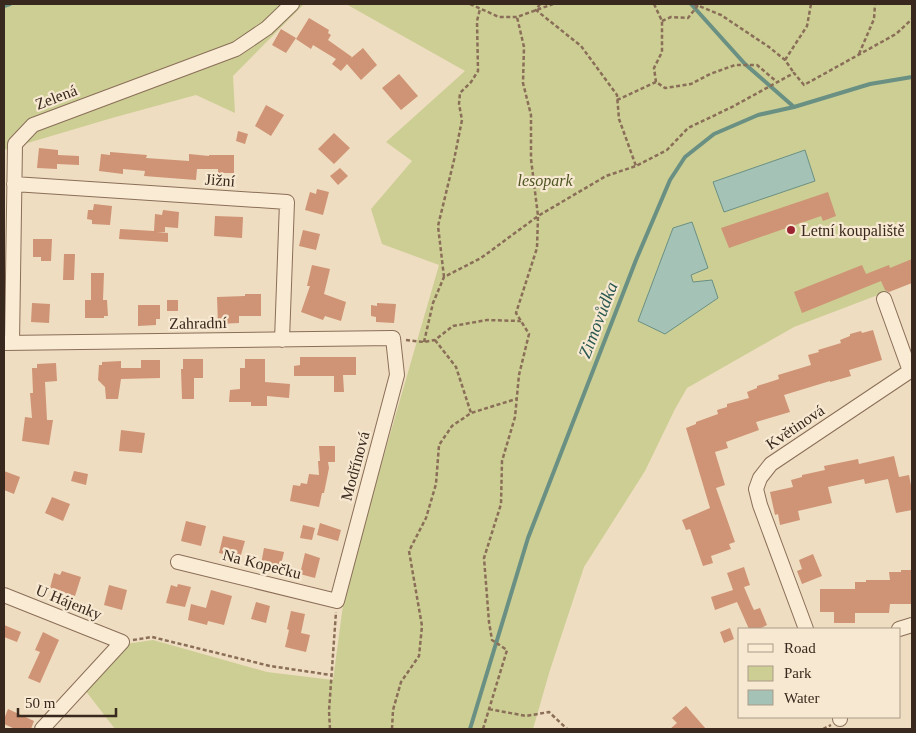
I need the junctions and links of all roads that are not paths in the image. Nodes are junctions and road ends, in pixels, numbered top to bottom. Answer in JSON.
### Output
{"nodes":[{"id":1,"x":292,"y":4,"type":"edge"},
{"id":2,"x":14,"y":184,"type":"junction"},
{"id":3,"x":884,"y":299,"type":"dead end"},
{"id":4,"x":393,"y":338,"type":"joint"},
{"id":5,"x":282,"y":340,"type":"junction"},
{"id":6,"x":8,"y":343,"type":"edge"},
{"id":7,"x":911,"y":371,"type":"edge"},
{"id":8,"x":178,"y":562,"type":"dead end"},
{"id":9,"x":4,"y":594,"type":"edge"},
{"id":10,"x":338,"y":601,"type":"joint"},
{"id":11,"x":806,"y":628,"type":"edge"},
{"id":12,"x":42,"y":729,"type":"edge"}],
"edges":[{"from":1,"to":2,"type":"street","name":"Zelená"},
{"from":2,"to":5,"type":"street","name":"Jižní"},
{"from":2,"to":6,"type":"street","name":"Zelená"},
{"from":3,"to":7,"type":"street"},
{"from":4,"to":5,"type":"street","name":"Zahradní"},
{"from":4,"to":10,"type":"street","name":"Modřínová"},
{"from":5,"to":6,"type":"street","name":"Zahradní"},
{"from":7,"to":11,"type":"street","name":"Květinová"},
{"from":8,"to":10,"type":"street","name":"Na Kopečku"},
{"from":9,"to":12,"type":"street","name":"U Hájenky"}]}
